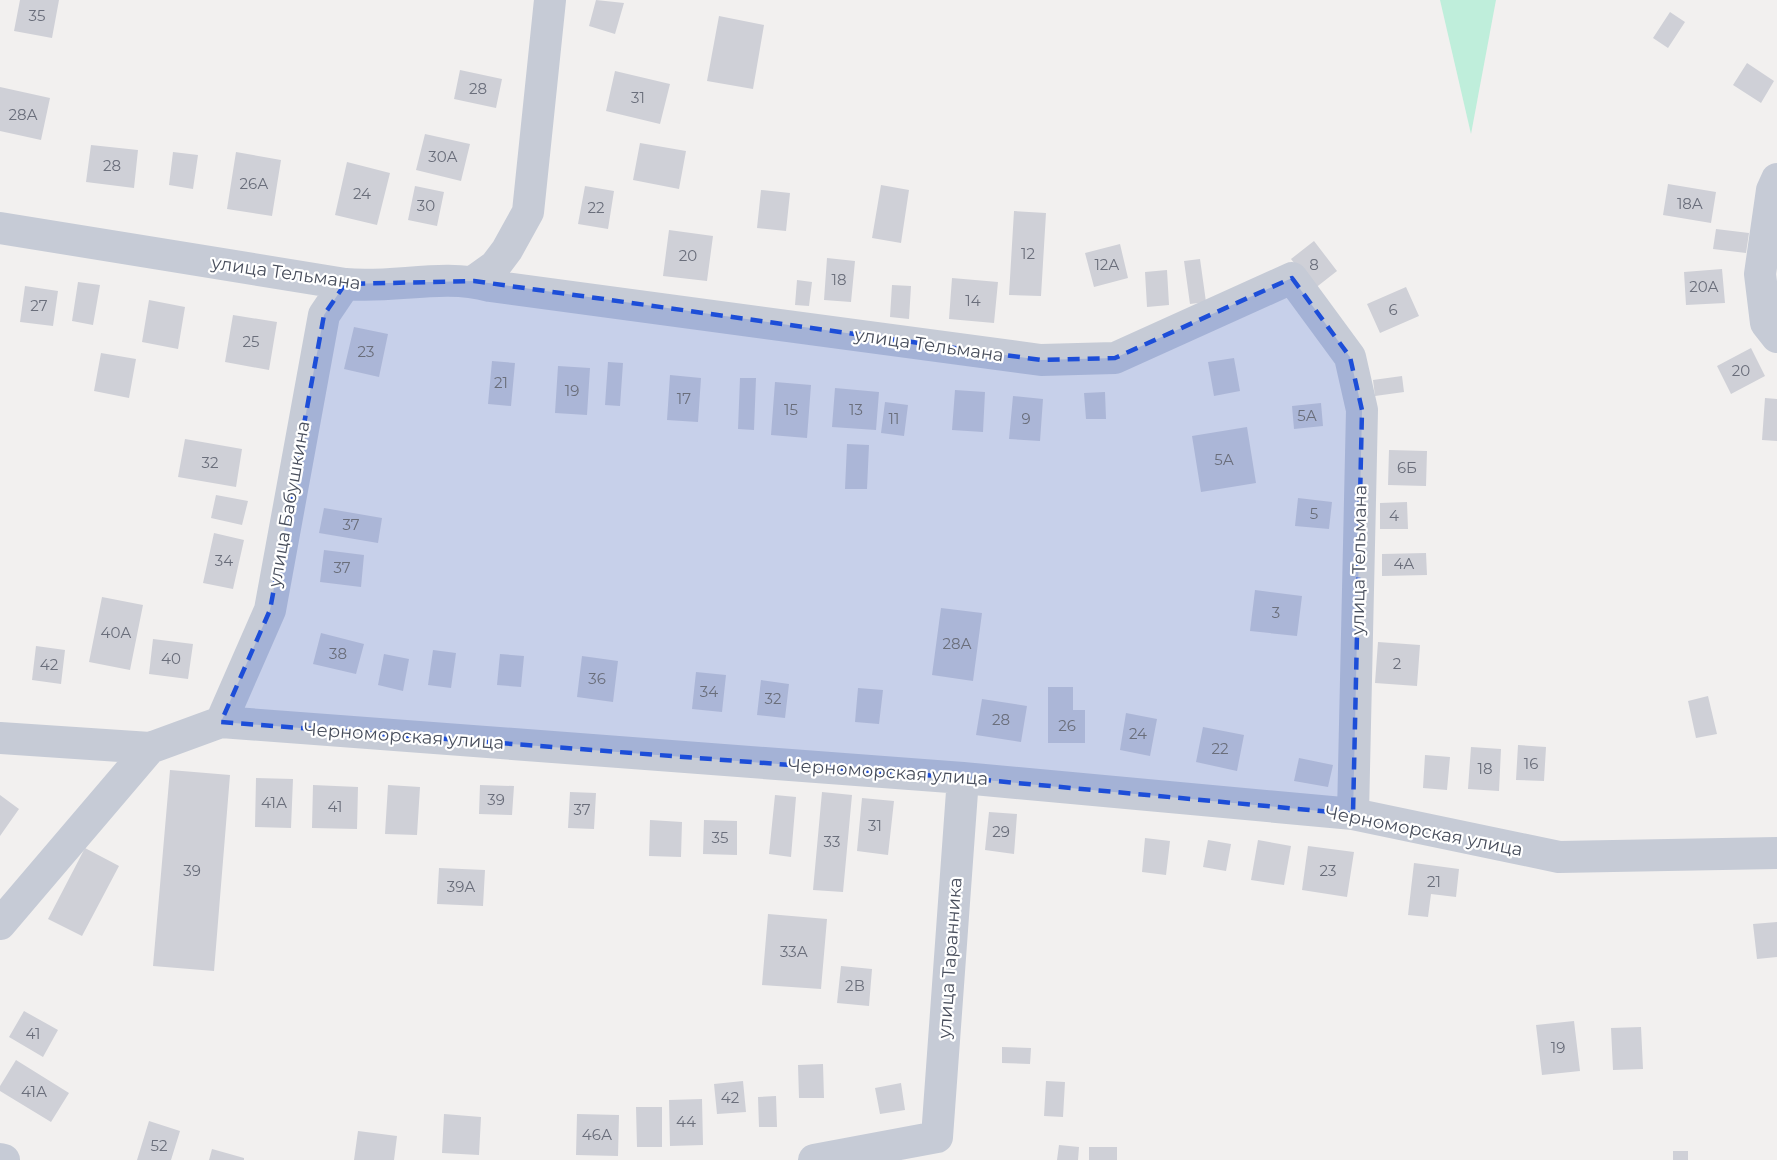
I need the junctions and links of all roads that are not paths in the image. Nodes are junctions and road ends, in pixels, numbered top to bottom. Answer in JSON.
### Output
{"nodes":[{"id":1,"x":550,"y":0,"type":"edge"},
{"id":2,"x":1777,"y":179,"type":"edge"},
{"id":3,"x":0,"y":228,"type":"edge"},
{"id":4,"x":474,"y":281,"type":"junction"},
{"id":5,"x":345,"y":284,"type":"junction"},
{"id":6,"x":1777,"y":337,"type":"edge"},
{"id":7,"x":221,"y":722,"type":"junction"},
{"id":8,"x":0,"y":738,"type":"edge"},
{"id":9,"x":150,"y":748,"type":"junction"},
{"id":10,"x":963,"y":778,"type":"junction"},
{"id":11,"x":1353,"y":814,"type":"junction"},
{"id":12,"x":1777,"y":853,"type":"edge"},
{"id":13,"x":0,"y":924,"type":"edge"},
{"id":14,"x":814,"y":1160,"type":"edge"}],
"edges":[{"from":1,"to":4,"type":"street"},
{"from":2,"to":6,"type":"street"},
{"from":3,"to":5,"type":"street","name":"улица Тельмана"},
{"from":4,"to":5,"type":"street","name":"улица Тельмана"},
{"from":4,"to":11,"type":"street","name":"улица Тельмана"},
{"from":5,"to":7,"type":"street","name":"улица Бабушкина"},
{"from":7,"to":9,"type":"street","name":"Черноморская улица"},
{"from":7,"to":10,"type":"street","name":"Черноморская улица"},
{"from":8,"to":9,"type":"street","name":"Черноморская улица"},
{"from":9,"to":13,"type":"street"},
{"from":10,"to":11,"type":"street","name":"Черноморская улица"},
{"from":10,"to":14,"type":"street","name":"улица Таранника"},
{"from":11,"to":12,"type":"street","name":"Черноморская улица"}]}
